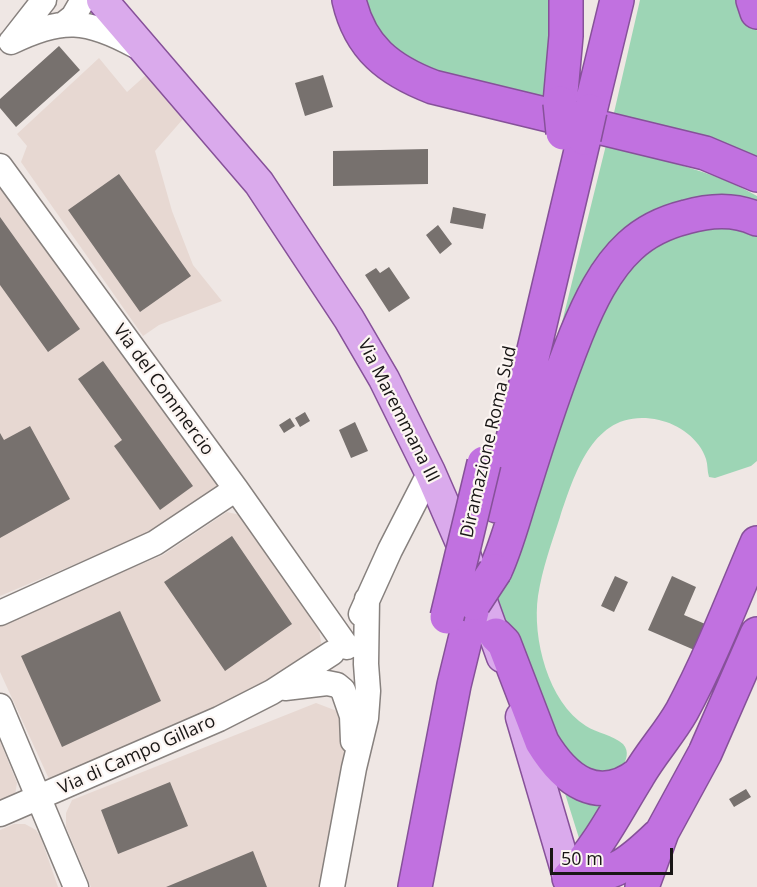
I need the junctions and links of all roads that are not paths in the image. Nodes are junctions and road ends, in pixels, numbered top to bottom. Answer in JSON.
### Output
{"nodes":[{"id":1,"x":82,"y":0,"type":"edge"},
{"id":2,"x":102,"y":0,"type":"edge"},
{"id":3,"x":349,"y":0,"type":"edge"},
{"id":4,"x":566,"y":0,"type":"edge"},
{"id":5,"x":596,"y":0,"type":"edge"},
{"id":6,"x":617,"y":0,"type":"edge"},
{"id":7,"x":753,"y":0,"type":"edge"},
{"id":8,"x":42,"y":1,"type":"edge"},
{"id":9,"x":757,"y":12,"type":"edge"},
{"id":10,"x":64,"y":24,"type":"junction"},
{"id":11,"x":6,"y":47,"type":"edge"},
{"id":12,"x":148,"y":53,"type":"junction"},
{"id":13,"x":573,"y":118,"type":"junction"},
{"id":14,"x":0,"y":166,"type":"edge"},
{"id":15,"x":757,"y":175,"type":"edge"},
{"id":16,"x":757,"y":219,"type":"edge"},
{"id":17,"x":430,"y":472,"type":"junction"},
{"id":18,"x":236,"y":489,"type":"junction"},
{"id":19,"x":757,"y":543,"type":"edge"},
{"id":20,"x":367,"y":599,"type":"junction"},
{"id":21,"x":460,"y":610,"type":"junction"},
{"id":22,"x":0,"y":613,"type":"edge"},
{"id":23,"x":757,"y":634,"type":"edge"},
{"id":24,"x":496,"y":635,"type":"junction"},
{"id":25,"x":340,"y":650,"type":"junction"},
{"id":26,"x":366,"y":664,"type":"junction"},
{"id":27,"x":337,"y":685,"type":"junction"},
{"id":28,"x":272,"y":692,"type":"junction"},
{"id":29,"x":0,"y":706,"type":"edge"},
{"id":30,"x":354,"y":768,"type":"junction"},
{"id":31,"x":639,"y":774,"type":"junction"},
{"id":32,"x":39,"y":799,"type":"junction"},
{"id":33,"x":0,"y":814,"type":"edge"},
{"id":34,"x":662,"y":832,"type":"junction"},
{"id":35,"x":570,"y":883,"type":"edge"},
{"id":36,"x":76,"y":887,"type":"edge"},
{"id":37,"x":332,"y":887,"type":"edge"},
{"id":38,"x":392,"y":887,"type":"edge"},
{"id":39,"x":416,"y":887,"type":"edge"},
{"id":40,"x":642,"y":887,"type":"edge"}],
"edges":[{"from":1,"to":10,"type":"street"},
{"from":2,"to":12,"type":"main road","name":"Via Maremmana III"},
{"from":3,"to":15,"type":"highway"},
{"from":4,"to":13,"type":"highway"},
{"from":5,"to":13,"type":"highway","name":"Diramazione Roma Sud"},
{"from":6,"to":13,"type":"highway","name":"Diramazione Roma Sud"},
{"from":7,"to":9,"type":"highway"},
{"from":8,"to":11,"type":"street"},
{"from":10,"to":11,"type":"street"},
{"from":10,"to":12,"type":"street"},
{"from":12,"to":17,"type":"main road","name":"Via Maremmana III"},
{"from":13,"to":21,"type":"highway","name":"Diramazione Roma Sud","bridge":true},
{"from":13,"to":21,"type":"highway","name":"Diramazione Roma Sud"},
{"from":14,"to":18,"type":"street","name":"Via del Commercio"},
{"from":16,"to":21,"type":"highway","bridge":true},
{"from":17,"to":20,"type":"street"},
{"from":17,"to":24,"type":"main road","name":"Via Maremmana III"},
{"from":18,"to":22,"type":"street"},
{"from":18,"to":25,"type":"street","name":"Via del Commercio"},
{"from":19,"to":31,"type":"highway"},
{"from":20,"to":25,"type":"street"},
{"from":20,"to":26,"type":"street"},
{"from":21,"to":38,"type":"highway","name":"Diramazione Roma Sud"},
{"from":21,"to":39,"type":"highway","name":"Diramazione Roma Sud"},
{"from":23,"to":34,"type":"highway"},
{"from":24,"to":31,"type":"highway"},
{"from":24,"to":35,"type":"main road","name":"Via Maremmana III"},
{"from":25,"to":26,"type":"street"},
{"from":25,"to":27,"type":"street"},
{"from":25,"to":28,"type":"street","name":"Via di Campo Gillaro"},
{"from":26,"to":27,"type":"street"},
{"from":26,"to":30,"type":"street"},
{"from":27,"to":28,"type":"street","name":"Via di Campo Gillaro"},
{"from":27,"to":30,"type":"street"},
{"from":28,"to":32,"type":"street","name":"Via di Campo Gillaro"},
{"from":29,"to":32,"type":"street"},
{"from":30,"to":37,"type":"street"},
{"from":31,"to":35,"type":"highway"},
{"from":32,"to":33,"type":"street","name":"Via di Campo Gillaro"},
{"from":32,"to":36,"type":"street"},
{"from":34,"to":35,"type":"highway"},
{"from":34,"to":40,"type":"highway"}]}
